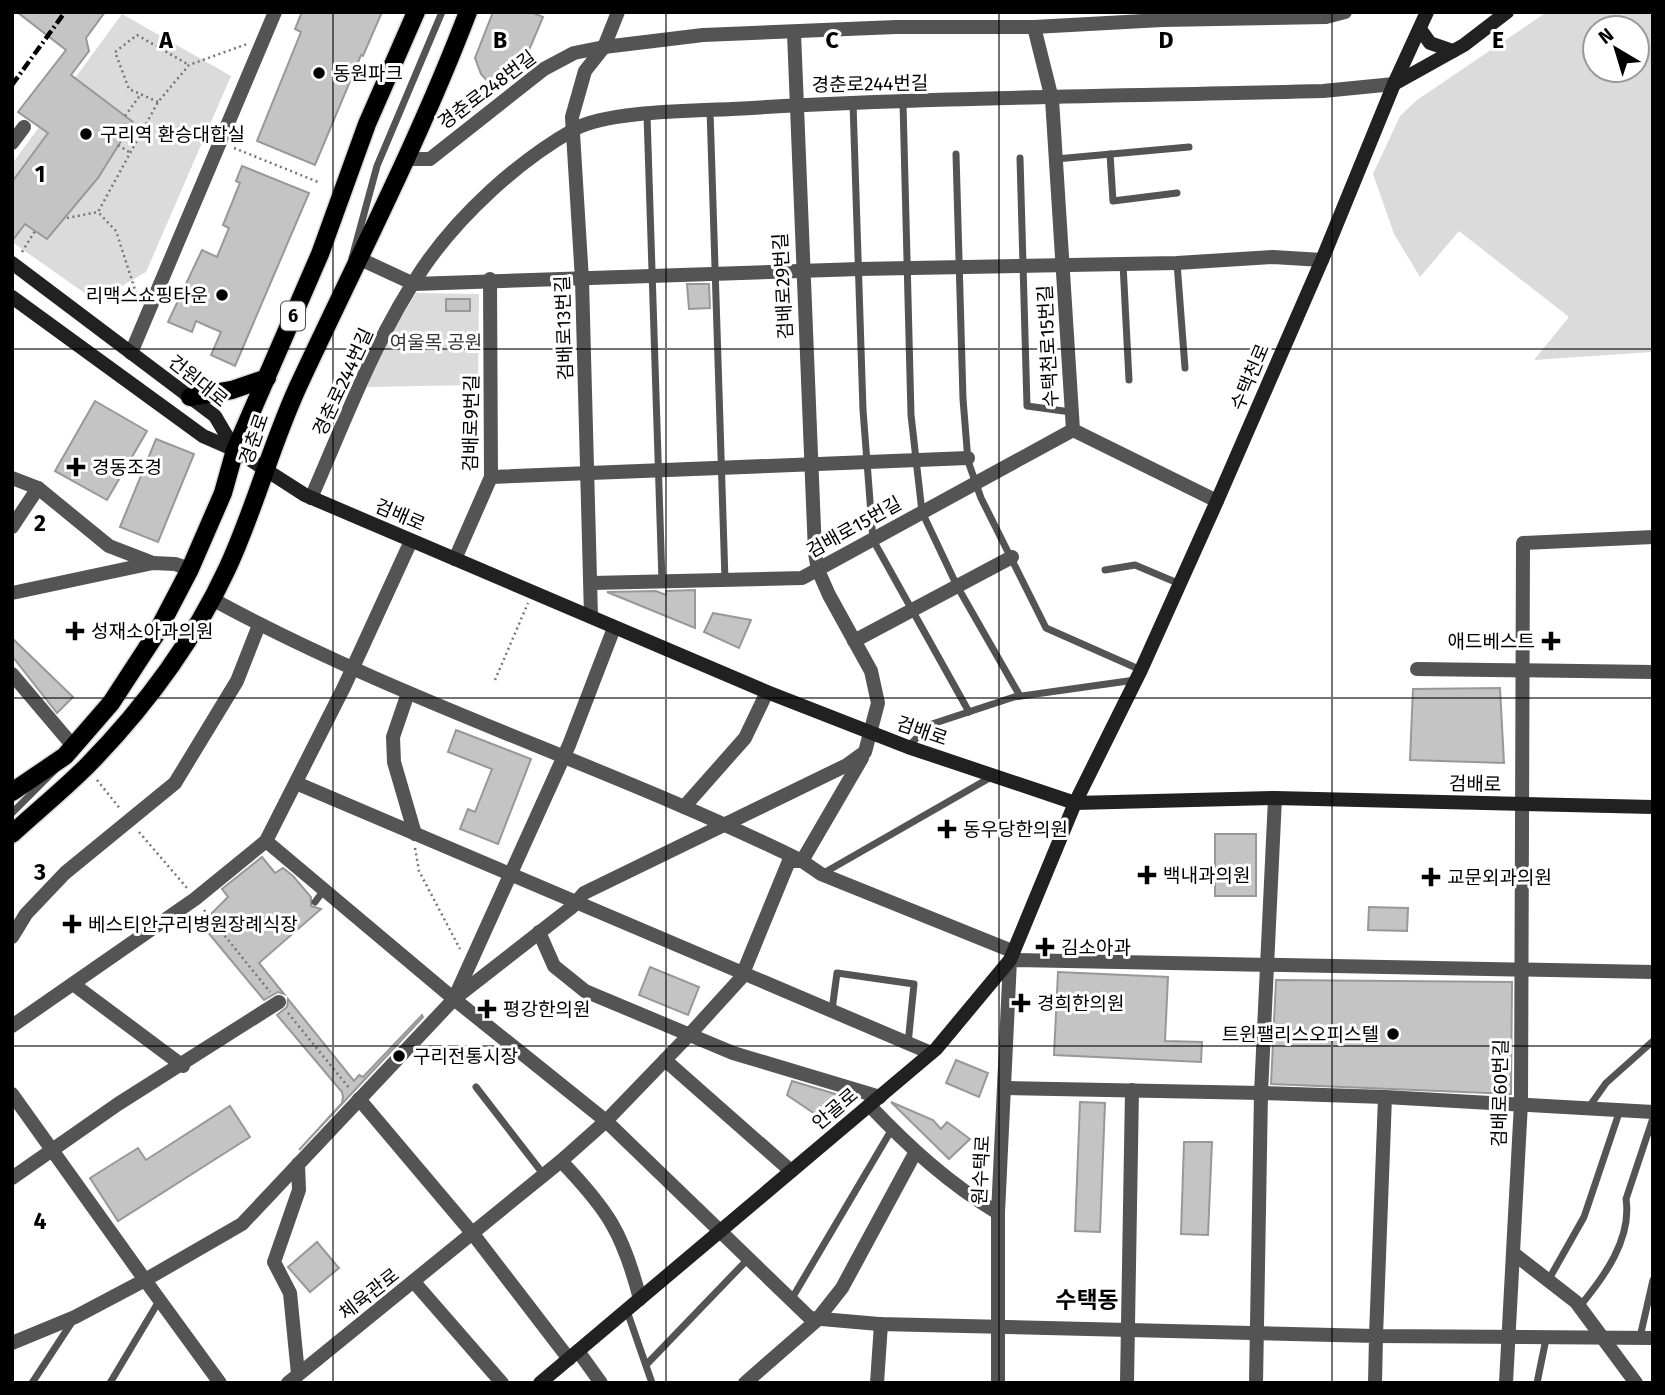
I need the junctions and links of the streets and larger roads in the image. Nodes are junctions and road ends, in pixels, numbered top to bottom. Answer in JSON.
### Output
{"nodes":[{"id":1,"x":275,"y":12,"type":"edge"},
{"id":2,"x":416,"y":12,"type":"edge"},
{"id":3,"x":468,"y":12,"type":"edge"},
{"id":4,"x":618,"y":12,"type":"edge"},
{"id":5,"x":1345,"y":12,"type":"edge"},
{"id":6,"x":1427,"y":12,"type":"edge"},
{"id":7,"x":1507,"y":12,"type":"edge"},
{"id":8,"x":1164,"y":16,"type":"edge"},
{"id":9,"x":1034,"y":27,"type":"junction"},
{"id":10,"x":1420,"y":29,"type":"junction"},
{"id":11,"x":794,"y":33,"type":"junction"},
{"id":12,"x":604,"y":47,"type":"junction"},
{"id":13,"x":1453,"y":51,"type":"junction"},
{"id":14,"x":1394,"y":84,"type":"junction"},
{"id":15,"x":1052,"y":99,"type":"junction"},
{"id":16,"x":794,"y":105,"type":"junction"},
{"id":17,"x":24,"y":127,"type":"dead end"},
{"id":18,"x":573,"y":130,"type":"junction"},
{"id":19,"x":12,"y":143,"type":"edge"},
{"id":20,"x":407,"y":159,"type":"junction"},
{"id":21,"x":17,"y":257,"type":"edge"},
{"id":22,"x":360,"y":259,"type":"junction"},
{"id":23,"x":1322,"y":260,"type":"junction"},
{"id":24,"x":1063,"y":263,"type":"junction"},
{"id":25,"x":801,"y":272,"type":"junction"},
{"id":26,"x":490,"y":279,"type":"junction"},
{"id":27,"x":582,"y":280,"type":"junction"},
{"id":28,"x":414,"y":284,"type":"junction"},
{"id":29,"x":12,"y":297,"type":"edge"},
{"id":30,"x":131,"y":353,"type":"junction"},
{"id":31,"x":267,"y":378,"type":"junction"},
{"id":32,"x":190,"y":397,"type":"junction"},
{"id":33,"x":1073,"y":430,"type":"junction"},
{"id":34,"x":235,"y":450,"type":"junction"},
{"id":35,"x":968,"y":458,"type":"road end"},
{"id":36,"x":811,"y":467,"type":"junction"},
{"id":37,"x":267,"y":470,"type":"junction"},
{"id":38,"x":586,"y":475,"type":"junction"},
{"id":39,"x":491,"y":477,"type":"junction"},
{"id":40,"x":12,"y":478,"type":"edge"},
{"id":41,"x":38,"y":488,"type":"junction"},
{"id":42,"x":311,"y":498,"type":"junction"},
{"id":43,"x":1217,"y":501,"type":"junction"},
{"id":44,"x":12,"y":527,"type":"edge"},
{"id":45,"x":1653,"y":537,"type":"edge"},
{"id":46,"x":411,"y":541,"type":"junction"},
{"id":47,"x":1012,"y":557,"type":"road end"},
{"id":48,"x":455,"y":559,"type":"junction"},
{"id":49,"x":153,"y":563,"type":"junction"},
{"id":50,"x":190,"y":569,"type":"junction"},
{"id":51,"x":818,"y":570,"type":"junction"},
{"id":52,"x":592,"y":583,"type":"junction"},
{"id":53,"x":12,"y":593,"type":"edge"},
{"id":54,"x":212,"y":599,"type":"junction"},
{"id":55,"x":591,"y":616,"type":"junction"},
{"id":56,"x":259,"y":625,"type":"junction"},
{"id":57,"x":614,"y":628,"type":"junction"},
{"id":58,"x":854,"y":640,"type":"junction"},
{"id":59,"x":353,"y":667,"type":"junction"},
{"id":60,"x":1416,"y":669,"type":"dead end"},
{"id":61,"x":1523,"y":672,"type":"junction"},
{"id":62,"x":1653,"y":672,"type":"edge"},
{"id":63,"x":12,"y":674,"type":"edge"},
{"id":64,"x":767,"y":692,"type":"junction"},
{"id":65,"x":408,"y":693,"type":"junction"},
{"id":66,"x":872,"y":734,"type":"junction"},
{"id":67,"x":69,"y":751,"type":"junction"},
{"id":68,"x":865,"y":752,"type":"junction"},
{"id":69,"x":564,"y":757,"type":"junction"},
{"id":70,"x":296,"y":783,"type":"junction"},
{"id":71,"x":12,"y":792,"type":"edge"},
{"id":72,"x":1275,"y":798,"type":"junction"},
{"id":73,"x":1075,"y":803,"type":"junction"},
{"id":74,"x":1524,"y":804,"type":"junction"},
{"id":75,"x":684,"y":807,"type":"junction"},
{"id":76,"x":1653,"y":807,"type":"edge"},
{"id":77,"x":728,"y":825,"type":"junction"},
{"id":78,"x":12,"y":834,"type":"edge"},
{"id":79,"x":415,"y":834,"type":"junction"},
{"id":80,"x":266,"y":841,"type":"junction"},
{"id":81,"x":802,"y":861,"type":"junction"},
{"id":82,"x":513,"y":874,"type":"junction"},
{"id":83,"x":575,"y":903,"type":"junction"},
{"id":84,"x":539,"y":932,"type":"junction"},
{"id":85,"x":12,"y":937,"type":"edge"},
{"id":86,"x":1011,"y":956,"type":"junction"},
{"id":87,"x":1265,"y":965,"type":"junction"},
{"id":88,"x":1522,"y":969,"type":"junction"},
{"id":89,"x":1653,"y":972,"type":"edge"},
{"id":90,"x":743,"y":973,"type":"junction"},
{"id":91,"x":73,"y":984,"type":"junction"},
{"id":92,"x":454,"y":999,"type":"junction"},
{"id":93,"x":279,"y":1002,"type":"road end"},
{"id":94,"x":12,"y":1026,"type":"edge"},
{"id":95,"x":691,"y":1033,"type":"junction"},
{"id":96,"x":931,"y":1054,"type":"junction"},
{"id":97,"x":665,"y":1060,"type":"junction"},
{"id":98,"x":183,"y":1066,"type":"junction"},
{"id":99,"x":1005,"y":1088,"type":"junction"},
{"id":100,"x":1132,"y":1090,"type":"junction"},
{"id":101,"x":1261,"y":1093,"type":"junction"},
{"id":102,"x":12,"y":1094,"type":"edge"},
{"id":103,"x":1385,"y":1097,"type":"junction"},
{"id":104,"x":359,"y":1099,"type":"junction"},
{"id":105,"x":874,"y":1101,"type":"junction"},
{"id":106,"x":1521,"y":1103,"type":"junction"},
{"id":107,"x":1653,"y":1112,"type":"edge"},
{"id":108,"x":606,"y":1121,"type":"junction"},
{"id":109,"x":52,"y":1149,"type":"junction"},
{"id":110,"x":915,"y":1153,"type":"junction"},
{"id":111,"x":561,"y":1161,"type":"junction"},
{"id":112,"x":298,"y":1164,"type":"junction"},
{"id":113,"x":791,"y":1171,"type":"junction"},
{"id":114,"x":12,"y":1178,"type":"edge"},
{"id":115,"x":998,"y":1213,"type":"junction"},
{"id":116,"x":722,"y":1230,"type":"junction"},
{"id":117,"x":473,"y":1234,"type":"junction"},
{"id":118,"x":1513,"y":1253,"type":"junction"},
{"id":119,"x":145,"y":1280,"type":"junction"},
{"id":120,"x":414,"y":1282,"type":"junction"},
{"id":121,"x":640,"y":1299,"type":"junction"},
{"id":122,"x":819,"y":1318,"type":"junction"},
{"id":123,"x":881,"y":1324,"type":"junction"},
{"id":124,"x":996,"y":1327,"type":"junction"},
{"id":125,"x":1128,"y":1332,"type":"junction"},
{"id":126,"x":1256,"y":1334,"type":"junction"},
{"id":127,"x":1376,"y":1336,"type":"junction"},
{"id":128,"x":1604,"y":1338,"type":"junction"},
{"id":129,"x":1646,"y":1338,"type":"edge"},
{"id":130,"x":1508,"y":1339,"type":"junction"},
{"id":131,"x":12,"y":1343,"type":"edge"},
{"id":132,"x":574,"y":1355,"type":"junction"},
{"id":133,"x":293,"y":1378,"type":"edge"},
{"id":134,"x":220,"y":1383,"type":"edge"},
{"id":135,"x":502,"y":1383,"type":"edge"},
{"id":136,"x":540,"y":1383,"type":"edge"},
{"id":137,"x":601,"y":1383,"type":"edge"},
{"id":138,"x":745,"y":1383,"type":"edge"},
{"id":139,"x":877,"y":1383,"type":"edge"},
{"id":140,"x":998,"y":1383,"type":"edge"},
{"id":141,"x":1127,"y":1383,"type":"edge"},
{"id":142,"x":1256,"y":1383,"type":"edge"},
{"id":143,"x":1375,"y":1383,"type":"edge"},
{"id":144,"x":1506,"y":1383,"type":"edge"},
{"id":145,"x":1636,"y":1383,"type":"edge"}],
"edges":[{"from":1,"to":30,"type":"street"},
{"from":2,"to":31,"type":"main road","name":"경춘로","number":"6"},
{"from":3,"to":20,"type":"main road","name":"경춘로"},
{"from":4,"to":12,"type":"street","name":"검배로13번길"},
{"from":5,"to":8,"type":"street","name":"경춘로248번길"},
{"from":6,"to":10,"type":"street","name":"수택천로"},
{"from":7,"to":13,"type":"street"},
{"from":8,"to":9,"type":"street","name":"경춘로248번길"},
{"from":9,"to":11,"type":"street","name":"경춘로248번길"},
{"from":9,"to":15,"type":"street","name":"수택천로15번길"},
{"from":10,"to":13,"type":"street"},
{"from":10,"to":14,"type":"street","name":"수택천로"},
{"from":11,"to":12,"type":"street","name":"경춘로248번길"},
{"from":11,"to":16,"type":"street","name":"검배로29번길"},
{"from":12,"to":18,"type":"street","name":"검배로13번길"},
{"from":12,"to":20,"type":"street","name":"경춘로248번길"},
{"from":13,"to":14,"type":"street"},
{"from":14,"to":15,"type":"street","name":"경춘로244번길"},
{"from":14,"to":23,"type":"street","name":"수택천로"},
{"from":15,"to":16,"type":"street","name":"경춘로244번길"},
{"from":15,"to":24,"type":"street","name":"수택천로15번길"},
{"from":16,"to":18,"type":"street","name":"경춘로244번길"},
{"from":16,"to":25,"type":"street","name":"검배로29번길"},
{"from":17,"to":19,"type":"street"},
{"from":18,"to":27,"type":"street","name":"검배로13번길"},
{"from":18,"to":28,"type":"street","name":"경춘로244번길"},
{"from":20,"to":22,"type":"main road","name":"경춘로"},
{"from":21,"to":30,"type":"street","name":"건원대로"},
{"from":22,"to":28,"type":"street"},
{"from":22,"to":37,"type":"main road","name":"경춘로"},
{"from":23,"to":24,"type":"street"},
{"from":23,"to":43,"type":"street","name":"수택천로"},
{"from":24,"to":25,"type":"street"},
{"from":24,"to":33,"type":"street","name":"수택천로15번길"},
{"from":25,"to":27,"type":"street"},
{"from":25,"to":36,"type":"street","name":"검배로29번길"},
{"from":26,"to":27,"type":"street"},
{"from":26,"to":28,"type":"street"},
{"from":26,"to":39,"type":"street","name":"검배로9번길"},
{"from":27,"to":38,"type":"street","name":"검배로13번길"},
{"from":28,"to":42,"type":"street","name":"경춘로244번길"},
{"from":29,"to":34,"type":"street","name":"건원대로"},
{"from":30,"to":32,"type":"street","name":"건원대로"},
{"from":31,"to":32,"type":"main road"},
{"from":31,"to":34,"type":"main road","name":"경춘로","number":"6"},
{"from":32,"to":34,"type":"street","name":"건원대로"},
{"from":33,"to":43,"type":"street","name":"수택천로15번길"},
{"from":33,"to":51,"type":"street","name":"검배로15번길"},
{"from":34,"to":37,"type":"street","name":"검배로"},
{"from":34,"to":50,"type":"main road","name":"경춘로","number":"6"},
{"from":35,"to":36,"type":"street"},
{"from":36,"to":38,"type":"street"},
{"from":36,"to":51,"type":"street","name":"검배로29번길"},
{"from":37,"to":42,"type":"street","name":"검배로"},
{"from":37,"to":54,"type":"main road","name":"경춘로"},
{"from":38,"to":39,"type":"street"},
{"from":38,"to":52,"type":"street","name":"검배로13번길"},
{"from":39,"to":48,"type":"street","name":"검배로9번길"},
{"from":40,"to":41,"type":"street"},
{"from":41,"to":44,"type":"street"},
{"from":41,"to":49,"type":"street"},
{"from":42,"to":46,"type":"street","name":"검배로"},
{"from":43,"to":73,"type":"street","name":"수택천로"},
{"from":45,"to":61,"type":"street","name":"검배로60번길"},
{"from":46,"to":48,"type":"street","name":"검배로"},
{"from":46,"to":59,"type":"street"},
{"from":47,"to":58,"type":"street"},
{"from":48,"to":55,"type":"street","name":"검배로"},
{"from":49,"to":50,"type":"street"},
{"from":49,"to":53,"type":"street"},
{"from":50,"to":67,"type":"main road","name":"경춘로","number":"6"},
{"from":51,"to":52,"type":"street","name":"검배로15번길"},
{"from":51,"to":58,"type":"street","name":"검배로29번길"},
{"from":52,"to":55,"type":"street","name":"검배로13번길"},
{"from":54,"to":56,"type":"street"},
{"from":54,"to":78,"type":"main road","name":"경춘로"},
{"from":55,"to":57,"type":"street","name":"검배로"},
{"from":56,"to":59,"type":"street"},
{"from":56,"to":85,"type":"street"},
{"from":57,"to":64,"type":"street","name":"검배로"},
{"from":57,"to":69,"type":"street"},
{"from":58,"to":66,"type":"street","name":"검배로29번길"},
{"from":59,"to":65,"type":"street"},
{"from":59,"to":70,"type":"street"},
{"from":60,"to":61,"type":"street"},
{"from":61,"to":62,"type":"street"},
{"from":61,"to":74,"type":"street","name":"검배로60번길"},
{"from":63,"to":67,"type":"street"},
{"from":64,"to":66,"type":"street","name":"검배로"},
{"from":64,"to":75,"type":"street"},
{"from":65,"to":69,"type":"street"},
{"from":65,"to":79,"type":"street"},
{"from":66,"to":68,"type":"street","name":"검배로29번길"},
{"from":66,"to":73,"type":"street","name":"검배로"},
{"from":67,"to":71,"type":"main road","name":"경춘로","number":"6"},
{"from":68,"to":77,"type":"street"},
{"from":68,"to":81,"type":"street","name":"검배로29번길"},
{"from":69,"to":75,"type":"street"},
{"from":69,"to":82,"type":"street"},
{"from":70,"to":79,"type":"street"},
{"from":70,"to":80,"type":"street"},
{"from":72,"to":73,"type":"street","name":"검배로"},
{"from":72,"to":74,"type":"street","name":"검배로"},
{"from":72,"to":87,"type":"street"},
{"from":73,"to":86,"type":"street","name":"안골로"},
{"from":74,"to":76,"type":"street","name":"검배로"},
{"from":74,"to":88,"type":"street","name":"검배로60번길"},
{"from":75,"to":77,"type":"street"},
{"from":77,"to":81,"type":"street"},
{"from":77,"to":83,"type":"street"},
{"from":79,"to":82,"type":"street"},
{"from":80,"to":91,"type":"street"},
{"from":80,"to":92,"type":"street"},
{"from":81,"to":86,"type":"street"},
{"from":81,"to":90,"type":"street","name":"검배로29번길"},
{"from":82,"to":83,"type":"street"},
{"from":82,"to":92,"type":"street"},
{"from":83,"to":84,"type":"street"},
{"from":83,"to":90,"type":"street"},
{"from":84,"to":92,"type":"street"},
{"from":84,"to":95,"type":"street"},
{"from":86,"to":87,"type":"street"},
{"from":86,"to":96,"type":"street","name":"안골로"},
{"from":86,"to":99,"type":"street","name":"원수택로"},
{"from":87,"to":88,"type":"street"},
{"from":87,"to":101,"type":"street"},
{"from":88,"to":89,"type":"street"},
{"from":88,"to":106,"type":"street","name":"검배로60번길"},
{"from":90,"to":95,"type":"street","name":"체육관로"},
{"from":90,"to":96,"type":"street"},
{"from":91,"to":94,"type":"street"},
{"from":91,"to":98,"type":"street"},
{"from":92,"to":104,"type":"street"},
{"from":92,"to":108,"type":"street"},
{"from":93,"to":98,"type":"street"},
{"from":95,"to":97,"type":"street","name":"체육관로"},
{"from":95,"to":105,"type":"street"},
{"from":96,"to":105,"type":"street","name":"안골로"},
{"from":97,"to":108,"type":"street","name":"체육관로"},
{"from":97,"to":113,"type":"street"},
{"from":98,"to":109,"type":"street"},
{"from":99,"to":100,"type":"street"},
{"from":99,"to":115,"type":"street","name":"원수택로"},
{"from":100,"to":101,"type":"street"},
{"from":100,"to":125,"type":"street"},
{"from":101,"to":103,"type":"street"},
{"from":101,"to":126,"type":"street"},
{"from":102,"to":109,"type":"street"},
{"from":103,"to":106,"type":"street"},
{"from":103,"to":127,"type":"street"},
{"from":104,"to":112,"type":"street"},
{"from":104,"to":117,"type":"street"},
{"from":105,"to":110,"type":"street"},
{"from":105,"to":113,"type":"street","name":"안골로"},
{"from":106,"to":107,"type":"street"},
{"from":106,"to":118,"type":"street","name":"검배로60번길"},
{"from":108,"to":111,"type":"street","name":"체육관로"},
{"from":108,"to":116,"type":"street"},
{"from":109,"to":114,"type":"street"},
{"from":109,"to":119,"type":"street"},
{"from":110,"to":115,"type":"street"},
{"from":110,"to":122,"type":"street"},
{"from":111,"to":117,"type":"street","name":"체육관로"},
{"from":111,"to":121,"type":"street"},
{"from":112,"to":119,"type":"street"},
{"from":112,"to":133,"type":"street"},
{"from":113,"to":116,"type":"street","name":"안골로"},
{"from":115,"to":124,"type":"street","name":"원수택로"},
{"from":116,"to":121,"type":"street","name":"안골로"},
{"from":116,"to":122,"type":"street"},
{"from":117,"to":120,"type":"street","name":"체육관로"},
{"from":117,"to":132,"type":"street"},
{"from":118,"to":128,"type":"street"},
{"from":118,"to":130,"type":"street","name":"검배로60번길"},
{"from":119,"to":131,"type":"street"},
{"from":119,"to":134,"type":"street"},
{"from":120,"to":133,"type":"street","name":"체육관로"},
{"from":120,"to":135,"type":"street"},
{"from":121,"to":132,"type":"street","name":"안골로"},
{"from":122,"to":123,"type":"street"},
{"from":122,"to":138,"type":"street"},
{"from":123,"to":124,"type":"street"},
{"from":123,"to":139,"type":"street"},
{"from":124,"to":125,"type":"street"},
{"from":124,"to":140,"type":"street","name":"원수택로"},
{"from":125,"to":126,"type":"street"},
{"from":125,"to":141,"type":"street"},
{"from":126,"to":127,"type":"street"},
{"from":126,"to":142,"type":"street"},
{"from":127,"to":130,"type":"street"},
{"from":127,"to":143,"type":"street"},
{"from":128,"to":129,"type":"street"},
{"from":128,"to":130,"type":"street"},
{"from":128,"to":145,"type":"street"},
{"from":130,"to":144,"type":"street","name":"검배로60번길"},
{"from":132,"to":136,"type":"street","name":"안골로"},
{"from":132,"to":137,"type":"street"}]}
